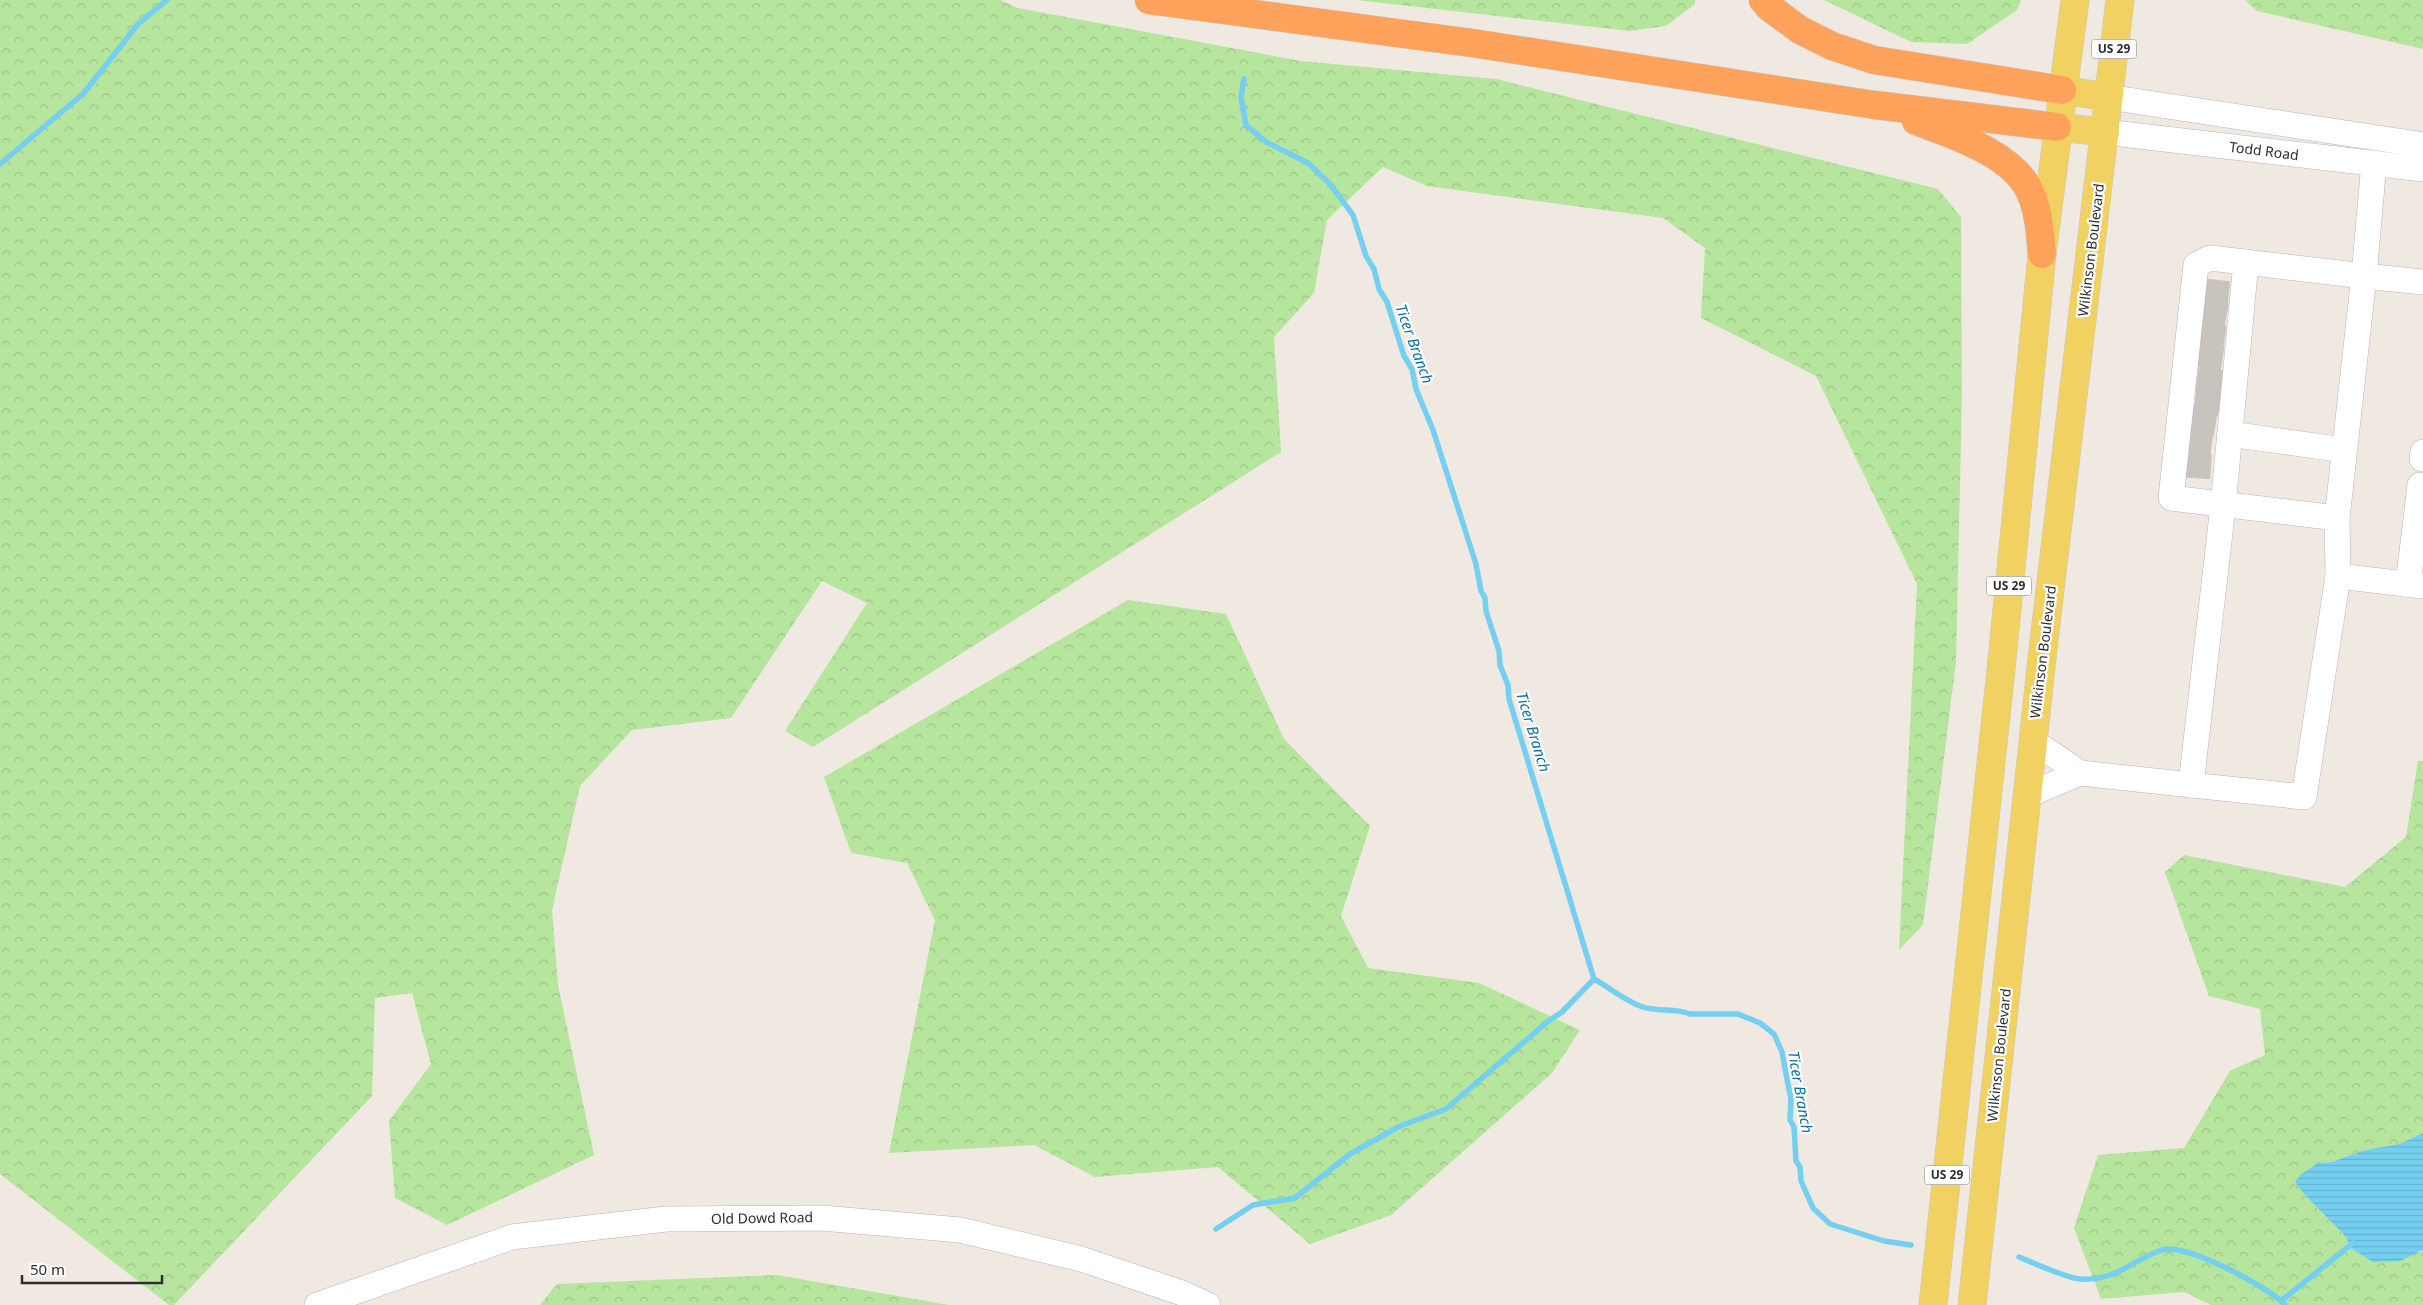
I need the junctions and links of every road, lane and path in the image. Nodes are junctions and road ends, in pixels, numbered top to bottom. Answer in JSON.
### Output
{"nodes":[{"id":1,"x":1149,"y":0,"type":"edge"},
{"id":2,"x":1763,"y":0,"type":"edge"},
{"id":3,"x":2075,"y":0,"type":"edge"},
{"id":4,"x":2120,"y":0,"type":"edge"},
{"id":5,"x":2062,"y":90,"type":"junction"},
{"id":6,"x":2108,"y":97,"type":"junction"},
{"id":7,"x":1875,"y":106,"type":"junction"},
{"id":8,"x":2057,"y":127,"type":"junction"},
{"id":9,"x":2105,"y":132,"type":"junction"},
{"id":10,"x":2423,"y":145,"type":"edge"},
{"id":11,"x":2374,"y":163,"type":"junction"},
{"id":12,"x":2423,"y":169,"type":"edge"},
{"id":13,"x":2042,"y":254,"type":"junction"},
{"id":14,"x":2246,"y":262,"type":"junction"},
{"id":15,"x":2364,"y":276,"type":"junction"},
{"id":16,"x":2423,"y":282,"type":"edge"},
{"id":17,"x":2230,"y":385,"type":"junction"},
{"id":18,"x":2344,"y":450,"type":"junction"},
{"id":19,"x":2420,"y":485,"type":"dead end"},
{"id":20,"x":2223,"y":506,"type":"junction"},
{"id":21,"x":2337,"y":518,"type":"junction"},
{"id":22,"x":2338,"y":576,"type":"junction"},
{"id":23,"x":2416,"y":585,"type":"edge"},
{"id":24,"x":2033,"y":742,"type":"junction"},
{"id":25,"x":2080,"y":773,"type":"junction"},
{"id":26,"x":2191,"y":785,"type":"junction"},
{"id":27,"x":2028,"y":795,"type":"junction"},
{"id":28,"x":317,"y":1305,"type":"edge"},
{"id":29,"x":1208,"y":1305,"type":"edge"},
{"id":30,"x":1933,"y":1305,"type":"edge"},
{"id":31,"x":1972,"y":1305,"type":"edge"}],
"edges":[{"from":1,"to":7,"type":"highway"},
{"from":2,"to":5,"type":"highway"},
{"from":3,"to":5,"type":"main road","number":"US 29"},
{"from":4,"to":6,"type":"main road","name":"Wilkinson Boulevard","number":"US 29"},
{"from":5,"to":6,"type":"main road"},
{"from":5,"to":8,"type":"main road","number":"US 29"},
{"from":6,"to":9,"type":"main road","name":"Wilkinson Boulevard","number":"US 29"},
{"from":6,"to":10,"type":"street","name":"Todd Road"},
{"from":7,"to":8,"type":"highway"},
{"from":7,"to":13,"type":"highway"},
{"from":8,"to":9,"type":"main road"},
{"from":8,"to":13,"type":"main road","number":"US 29"},
{"from":9,"to":11,"type":"street","name":"Todd Road"},
{"from":9,"to":24,"type":"main road","name":"Wilkinson Boulevard","number":"US 29"},
{"from":11,"to":12,"type":"street","name":"Todd Road"},
{"from":11,"to":15,"type":"street"},
{"from":13,"to":30,"type":"main road","number":"US 29"},
{"from":14,"to":15,"type":"street"},
{"from":14,"to":17,"type":"street"},
{"from":14,"to":20,"type":"street"},
{"from":15,"to":16,"type":"street"},
{"from":15,"to":18,"type":"street"},
{"from":17,"to":18,"type":"street"},
{"from":17,"to":20,"type":"street"},
{"from":18,"to":21,"type":"street"},
{"from":19,"to":23,"type":"street"},
{"from":20,"to":21,"type":"street"},
{"from":20,"to":26,"type":"street"},
{"from":21,"to":22,"type":"street"},
{"from":22,"to":23,"type":"street"},
{"from":22,"to":26,"type":"street"},
{"from":24,"to":25,"type":"street"},
{"from":24,"to":27,"type":"main road","name":"Wilkinson Boulevard","number":"US 29"},
{"from":25,"to":26,"type":"street"},
{"from":25,"to":27,"type":"street"},
{"from":27,"to":31,"type":"main road","name":"Wilkinson Boulevard","number":"US 29"},
{"from":28,"to":29,"type":"street","name":"Old Dowd Road"}]}
